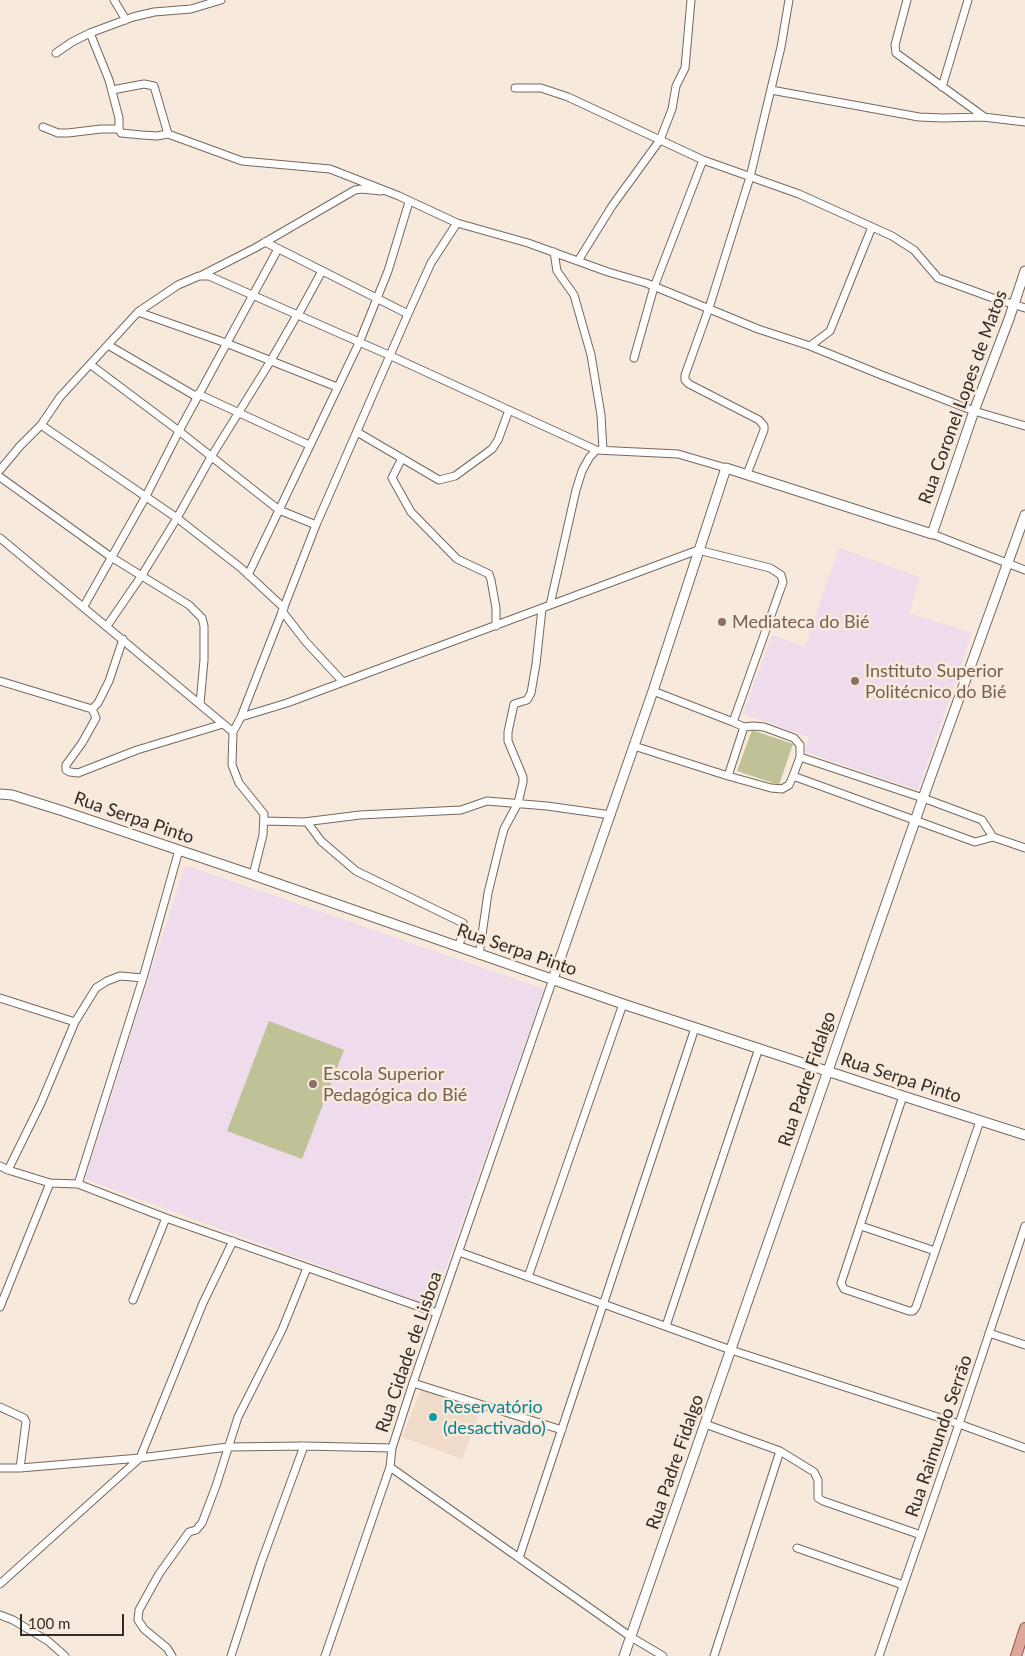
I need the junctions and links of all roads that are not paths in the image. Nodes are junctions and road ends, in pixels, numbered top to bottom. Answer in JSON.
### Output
{"nodes":[{"id":1,"x":114,"y":0,"type":"edge"},
{"id":2,"x":221,"y":0,"type":"edge"},
{"id":3,"x":691,"y":0,"type":"edge"},
{"id":4,"x":789,"y":0,"type":"edge"},
{"id":5,"x":907,"y":0,"type":"edge"},
{"id":6,"x":968,"y":0,"type":"edge"},
{"id":7,"x":126,"y":20,"type":"junction"},
{"id":8,"x":90,"y":33,"type":"junction"},
{"id":9,"x":56,"y":53,"type":"dead end"},
{"id":10,"x":942,"y":87,"type":"junction"},
{"id":11,"x":515,"y":88,"type":"dead end"},
{"id":12,"x":112,"y":90,"type":"junction"},
{"id":13,"x":771,"y":90,"type":"junction"},
{"id":14,"x":983,"y":116,"type":"junction"},
{"id":15,"x":1025,"y":122,"type":"edge"},
{"id":16,"x":44,"y":127,"type":"dead end"},
{"id":17,"x":119,"y":129,"type":"junction"},
{"id":18,"x":168,"y":134,"type":"junction"},
{"id":19,"x":660,"y":140,"type":"junction"},
{"id":20,"x":702,"y":160,"type":"junction"},
{"id":21,"x":750,"y":177,"type":"junction"},
{"id":22,"x":383,"y":191,"type":"junction"},
{"id":23,"x":409,"y":202,"type":"junction"},
{"id":24,"x":457,"y":223,"type":"junction"},
{"id":25,"x":872,"y":227,"type":"junction"},
{"id":26,"x":266,"y":242,"type":"junction"},
{"id":27,"x":278,"y":249,"type":"junction"},
{"id":28,"x":554,"y":252,"type":"junction"},
{"id":29,"x":578,"y":261,"type":"junction"},
{"id":30,"x":322,"y":271,"type":"junction"},
{"id":31,"x":1025,"y":271,"type":"edge"},
{"id":32,"x":199,"y":276,"type":"junction"},
{"id":33,"x":654,"y":287,"type":"junction"},
{"id":34,"x":253,"y":295,"type":"junction"},
{"id":35,"x":378,"y":299,"type":"junction"},
{"id":36,"x":1014,"y":305,"type":"junction"},
{"id":37,"x":709,"y":308,"type":"junction"},
{"id":38,"x":1025,"y":308,"type":"edge"},
{"id":39,"x":138,"y":312,"type":"junction"},
{"id":40,"x":408,"y":314,"type":"junction"},
{"id":41,"x":297,"y":315,"type":"junction"},
{"id":42,"x":226,"y":343,"type":"junction"},
{"id":43,"x":359,"y":343,"type":"junction"},
{"id":44,"x":108,"y":345,"type":"junction"},
{"id":45,"x":810,"y":346,"type":"junction"},
{"id":46,"x":391,"y":356,"type":"junction"},
{"id":47,"x":634,"y":358,"type":"dead end"},
{"id":48,"x":270,"y":362,"type":"junction"},
{"id":49,"x":90,"y":365,"type":"junction"},
{"id":50,"x":337,"y":387,"type":"junction"},
{"id":51,"x":198,"y":396,"type":"junction"},
{"id":52,"x":509,"y":410,"type":"junction"},
{"id":53,"x":974,"y":410,"type":"junction"},
{"id":54,"x":238,"y":414,"type":"junction"},
{"id":55,"x":42,"y":425,"type":"junction"},
{"id":56,"x":1025,"y":426,"type":"edge"},
{"id":57,"x":179,"y":431,"type":"junction"},
{"id":58,"x":357,"y":432,"type":"junction"},
{"id":59,"x":309,"y":445,"type":"junction"},
{"id":60,"x":600,"y":450,"type":"junction"},
{"id":61,"x":211,"y":457,"type":"junction"},
{"id":62,"x":402,"y":458,"type":"junction"},
{"id":63,"x":726,"y":468,"type":"junction"},
{"id":64,"x":0,"y":470,"type":"edge"},
{"id":65,"x":747,"y":474,"type":"junction"},
{"id":66,"x":0,"y":477,"type":"edge"},
{"id":67,"x":146,"y":498,"type":"junction"},
{"id":68,"x":279,"y":510,"type":"junction"},
{"id":69,"x":1025,"y":514,"type":"edge"},
{"id":70,"x":177,"y":518,"type":"junction"},
{"id":71,"x":316,"y":525,"type":"junction"},
{"id":72,"x":932,"y":534,"type":"junction"},
{"id":73,"x":0,"y":538,"type":"edge"},
{"id":74,"x":698,"y":550,"type":"junction"},
{"id":75,"x":111,"y":557,"type":"junction"},
{"id":76,"x":1006,"y":564,"type":"junction"},
{"id":77,"x":1025,"y":570,"type":"edge"},
{"id":78,"x":142,"y":575,"type":"junction"},
{"id":79,"x":248,"y":575,"type":"junction"},
{"id":80,"x":84,"y":606,"type":"junction"},
{"id":81,"x":550,"y":606,"type":"junction"},
{"id":82,"x":542,"y":609,"type":"junction"},
{"id":83,"x":283,"y":610,"type":"junction"},
{"id":84,"x":107,"y":626,"type":"junction"},
{"id":85,"x":496,"y":626,"type":"junction"},
{"id":86,"x":123,"y":639,"type":"junction"},
{"id":87,"x":0,"y":681,"type":"edge"},
{"id":88,"x":344,"y":682,"type":"junction"},
{"id":89,"x":653,"y":691,"type":"junction"},
{"id":90,"x":200,"y":704,"type":"junction"},
{"id":91,"x":92,"y":709,"type":"junction"},
{"id":92,"x":241,"y":717,"type":"junction"},
{"id":93,"x":733,"y":722,"type":"junction"},
{"id":94,"x":224,"y":724,"type":"junction"},
{"id":95,"x":744,"y":727,"type":"junction"},
{"id":96,"x":233,"y":732,"type":"junction"},
{"id":97,"x":634,"y":746,"type":"junction"},
{"id":98,"x":800,"y":757,"type":"junction"},
{"id":99,"x":728,"y":776,"type":"junction"},
{"id":100,"x":793,"y":776,"type":"junction"},
{"id":101,"x":0,"y":794,"type":"edge"},
{"id":102,"x":923,"y":798,"type":"junction"},
{"id":103,"x":518,"y":803,"type":"junction"},
{"id":104,"x":611,"y":815,"type":"junction"},
{"id":105,"x":264,"y":821,"type":"junction"},
{"id":106,"x":915,"y":821,"type":"junction"},
{"id":107,"x":307,"y":822,"type":"junction"},
{"id":108,"x":992,"y":837,"type":"junction"},
{"id":109,"x":1025,"y":848,"type":"edge"},
{"id":110,"x":179,"y":850,"type":"junction"},
{"id":111,"x":253,"y":875,"type":"junction"},
{"id":112,"x":458,"y":947,"type":"junction"},
{"id":113,"x":479,"y":955,"type":"junction"},
{"id":114,"x":143,"y":978,"type":"junction"},
{"id":115,"x":553,"y":979,"type":"junction"},
{"id":116,"x":0,"y":998,"type":"edge"},
{"id":117,"x":623,"y":1004,"type":"junction"},
{"id":118,"x":76,"y":1022,"type":"junction"},
{"id":119,"x":695,"y":1028,"type":"junction"},
{"id":120,"x":759,"y":1048,"type":"junction"},
{"id":121,"x":827,"y":1071,"type":"junction"},
{"id":122,"x":903,"y":1096,"type":"junction"},
{"id":123,"x":980,"y":1121,"type":"junction"},
{"id":124,"x":1025,"y":1134,"type":"edge"},
{"id":125,"x":0,"y":1166,"type":"edge"},
{"id":126,"x":8,"y":1170,"type":"junction"},
{"id":127,"x":50,"y":1183,"type":"junction"},
{"id":128,"x":78,"y":1184,"type":"junction"},
{"id":129,"x":166,"y":1218,"type":"junction"},
{"id":130,"x":861,"y":1226,"type":"junction"},
{"id":131,"x":1025,"y":1226,"type":"edge"},
{"id":132,"x":233,"y":1241,"type":"junction"},
{"id":133,"x":935,"y":1251,"type":"junction"},
{"id":134,"x":459,"y":1252,"type":"junction"},
{"id":135,"x":307,"y":1268,"type":"junction"},
{"id":136,"x":528,"y":1277,"type":"junction"},
{"id":137,"x":133,"y":1300,"type":"dead end"},
{"id":138,"x":602,"y":1303,"type":"junction"},
{"id":139,"x":0,"y":1306,"type":"edge"},
{"id":140,"x":437,"y":1314,"type":"junction"},
{"id":141,"x":666,"y":1326,"type":"junction"},
{"id":142,"x":990,"y":1333,"type":"junction"},
{"id":143,"x":1025,"y":1345,"type":"edge"},
{"id":144,"x":731,"y":1350,"type":"junction"},
{"id":145,"x":413,"y":1382,"type":"junction"},
{"id":146,"x":0,"y":1407,"type":"edge"},
{"id":147,"x":705,"y":1424,"type":"junction"},
{"id":148,"x":959,"y":1424,"type":"junction"},
{"id":149,"x":562,"y":1430,"type":"junction"},
{"id":150,"x":304,"y":1446,"type":"junction"},
{"id":151,"x":228,"y":1447,"type":"junction"},
{"id":152,"x":392,"y":1448,"type":"junction"},
{"id":153,"x":1025,"y":1448,"type":"edge"},
{"id":154,"x":780,"y":1451,"type":"junction"},
{"id":155,"x":140,"y":1458,"type":"junction"},
{"id":156,"x":390,"y":1467,"type":"junction"},
{"id":157,"x":0,"y":1468,"type":"edge"},
{"id":158,"x":20,"y":1468,"type":"junction"},
{"id":159,"x":921,"y":1536,"type":"junction"},
{"id":160,"x":796,"y":1548,"type":"dead end"},
{"id":161,"x":520,"y":1558,"type":"junction"},
{"id":162,"x":0,"y":1584,"type":"edge"},
{"id":163,"x":903,"y":1585,"type":"junction"},
{"id":164,"x":0,"y":1615,"type":"edge"},
{"id":165,"x":1025,"y":1628,"type":"edge"},
{"id":166,"x":631,"y":1637,"type":"junction"},
{"id":167,"x":1020,"y":1651,"type":"edge"},
{"id":168,"x":65,"y":1656,"type":"edge"},
{"id":169,"x":172,"y":1656,"type":"edge"},
{"id":170,"x":231,"y":1656,"type":"edge"},
{"id":171,"x":325,"y":1656,"type":"edge"},
{"id":172,"x":624,"y":1656,"type":"edge"},
{"id":173,"x":663,"y":1656,"type":"edge"},
{"id":174,"x":714,"y":1656,"type":"edge"},
{"id":175,"x":879,"y":1656,"type":"edge"}],
"edges":[{"from":1,"to":7,"type":"street"},
{"from":2,"to":7,"type":"street"},
{"from":3,"to":19,"type":"street"},
{"from":4,"to":13,"type":"street"},
{"from":5,"to":10,"type":"street"},
{"from":6,"to":10,"type":"street"},
{"from":7,"to":8,"type":"street"},
{"from":8,"to":9,"type":"street"},
{"from":8,"to":12,"type":"street"},
{"from":10,"to":14,"type":"street"},
{"from":11,"to":19,"type":"street"},
{"from":12,"to":17,"type":"street"},
{"from":12,"to":18,"type":"street"},
{"from":13,"to":14,"type":"street"},
{"from":13,"to":21,"type":"street"},
{"from":14,"to":15,"type":"street"},
{"from":16,"to":17,"type":"street"},
{"from":17,"to":18,"type":"street"},
{"from":18,"to":22,"type":"street"},
{"from":19,"to":20,"type":"street"},
{"from":19,"to":29,"type":"street"},
{"from":20,"to":21,"type":"street"},
{"from":20,"to":33,"type":"street"},
{"from":21,"to":25,"type":"street"},
{"from":21,"to":37,"type":"street"},
{"from":22,"to":23,"type":"street"},
{"from":22,"to":26,"type":"street"},
{"from":23,"to":24,"type":"street"},
{"from":23,"to":35,"type":"street"},
{"from":24,"to":28,"type":"street"},
{"from":24,"to":40,"type":"street"},
{"from":25,"to":36,"type":"street"},
{"from":25,"to":45,"type":"street"},
{"from":26,"to":27,"type":"street"},
{"from":26,"to":32,"type":"street"},
{"from":27,"to":30,"type":"street"},
{"from":27,"to":34,"type":"street"},
{"from":28,"to":29,"type":"street"},
{"from":28,"to":60,"type":"street"},
{"from":29,"to":33,"type":"street"},
{"from":30,"to":35,"type":"street"},
{"from":30,"to":41,"type":"street"},
{"from":31,"to":36,"type":"street","name":"Rua Coronel Lopes de Matos"},
{"from":32,"to":34,"type":"street"},
{"from":32,"to":39,"type":"street"},
{"from":33,"to":37,"type":"street"},
{"from":33,"to":47,"type":"street"},
{"from":34,"to":41,"type":"street"},
{"from":34,"to":42,"type":"street"},
{"from":35,"to":40,"type":"street"},
{"from":35,"to":43,"type":"street"},
{"from":36,"to":38,"type":"street"},
{"from":36,"to":53,"type":"street","name":"Rua Coronel Lopes de Matos"},
{"from":37,"to":45,"type":"street"},
{"from":37,"to":65,"type":"street"},
{"from":39,"to":42,"type":"street"},
{"from":39,"to":44,"type":"street"},
{"from":40,"to":46,"type":"street"},
{"from":41,"to":43,"type":"street"},
{"from":41,"to":48,"type":"street"},
{"from":42,"to":48,"type":"street"},
{"from":42,"to":51,"type":"street"},
{"from":43,"to":46,"type":"street"},
{"from":43,"to":50,"type":"street"},
{"from":44,"to":49,"type":"street"},
{"from":44,"to":51,"type":"street"},
{"from":45,"to":53,"type":"street"},
{"from":46,"to":52,"type":"street"},
{"from":46,"to":58,"type":"street"},
{"from":48,"to":50,"type":"street"},
{"from":48,"to":54,"type":"street"},
{"from":49,"to":55,"type":"street"},
{"from":49,"to":57,"type":"street"},
{"from":50,"to":59,"type":"street"},
{"from":51,"to":54,"type":"street"},
{"from":51,"to":57,"type":"street"},
{"from":52,"to":60,"type":"street"},
{"from":52,"to":62,"type":"street"},
{"from":53,"to":56,"type":"street"},
{"from":53,"to":72,"type":"street","name":"Rua Coronel Lopes de Matos"},
{"from":54,"to":59,"type":"street"},
{"from":54,"to":61,"type":"street"},
{"from":55,"to":64,"type":"street"},
{"from":55,"to":67,"type":"street"},
{"from":57,"to":61,"type":"street"},
{"from":57,"to":67,"type":"street"},
{"from":58,"to":62,"type":"street"},
{"from":58,"to":71,"type":"street"},
{"from":59,"to":68,"type":"street"},
{"from":60,"to":63,"type":"street"},
{"from":60,"to":81,"type":"street"},
{"from":61,"to":68,"type":"street"},
{"from":61,"to":70,"type":"street"},
{"from":62,"to":85,"type":"street"},
{"from":63,"to":65,"type":"street"},
{"from":63,"to":74,"type":"street"},
{"from":65,"to":72,"type":"street"},
{"from":66,"to":75,"type":"street"},
{"from":67,"to":70,"type":"street"},
{"from":67,"to":75,"type":"street"},
{"from":68,"to":71,"type":"street"},
{"from":68,"to":79,"type":"street"},
{"from":69,"to":76,"type":"street","name":"Rua Padre Fidalgo"},
{"from":70,"to":78,"type":"street"},
{"from":70,"to":79,"type":"street"},
{"from":71,"to":83,"type":"street"},
{"from":72,"to":76,"type":"street"},
{"from":73,"to":80,"type":"street"},
{"from":74,"to":81,"type":"street"},
{"from":74,"to":89,"type":"street"},
{"from":74,"to":93,"type":"street"},
{"from":75,"to":78,"type":"street"},
{"from":75,"to":80,"type":"street"},
{"from":76,"to":77,"type":"street"},
{"from":76,"to":102,"type":"street","name":"Rua Padre Fidalgo"},
{"from":78,"to":84,"type":"street"},
{"from":78,"to":90,"type":"street"},
{"from":79,"to":83,"type":"street"},
{"from":80,"to":84,"type":"street"},
{"from":81,"to":82,"type":"street"},
{"from":82,"to":85,"type":"street"},
{"from":82,"to":103,"type":"street"},
{"from":83,"to":88,"type":"street"},
{"from":83,"to":92,"type":"street"},
{"from":84,"to":86,"type":"street"},
{"from":85,"to":88,"type":"street"},
{"from":86,"to":90,"type":"street"},
{"from":86,"to":91,"type":"street"},
{"from":87,"to":91,"type":"street"},
{"from":88,"to":92,"type":"street"},
{"from":89,"to":93,"type":"street"},
{"from":89,"to":97,"type":"street"},
{"from":90,"to":94,"type":"street"},
{"from":91,"to":94,"type":"street"},
{"from":92,"to":96,"type":"street"},
{"from":93,"to":95,"type":"street"},
{"from":94,"to":96,"type":"street"},
{"from":95,"to":98,"type":"street"},
{"from":95,"to":99,"type":"street"},
{"from":96,"to":105,"type":"street"},
{"from":97,"to":99,"type":"street"},
{"from":97,"to":104,"type":"street"},
{"from":98,"to":100,"type":"street"},
{"from":98,"to":102,"type":"street"},
{"from":99,"to":100,"type":"street"},
{"from":100,"to":106,"type":"street"},
{"from":101,"to":110,"type":"street","name":"Rua Serpa Pinto"},
{"from":102,"to":106,"type":"street","name":"Rua Padre Fidalgo"},
{"from":102,"to":108,"type":"street"},
{"from":103,"to":104,"type":"street"},
{"from":103,"to":107,"type":"street"},
{"from":103,"to":113,"type":"street"},
{"from":104,"to":115,"type":"street"},
{"from":105,"to":107,"type":"street"},
{"from":105,"to":111,"type":"street"},
{"from":106,"to":108,"type":"street"},
{"from":106,"to":121,"type":"street","name":"Rua Padre Fidalgo"},
{"from":107,"to":112,"type":"street"},
{"from":108,"to":109,"type":"street"},
{"from":110,"to":111,"type":"street","name":"Rua Serpa Pinto"},
{"from":110,"to":114,"type":"street"},
{"from":111,"to":112,"type":"street","name":"Rua Serpa Pinto"},
{"from":112,"to":113,"type":"street","name":"Rua Serpa Pinto"},
{"from":113,"to":115,"type":"street","name":"Rua Serpa Pinto"},
{"from":114,"to":118,"type":"street"},
{"from":114,"to":128,"type":"street"},
{"from":115,"to":117,"type":"street","name":"Rua Serpa Pinto"},
{"from":115,"to":134,"type":"street","name":"Rua Cidade de Lisboa"},
{"from":116,"to":118,"type":"street"},
{"from":117,"to":119,"type":"street","name":"Rua Serpa Pinto"},
{"from":117,"to":136,"type":"street"},
{"from":118,"to":126,"type":"street"},
{"from":119,"to":120,"type":"street","name":"Rua Serpa Pinto"},
{"from":119,"to":138,"type":"street"},
{"from":120,"to":121,"type":"street","name":"Rua Serpa Pinto"},
{"from":120,"to":141,"type":"street"},
{"from":121,"to":122,"type":"street","name":"Rua Serpa Pinto"},
{"from":121,"to":144,"type":"street","name":"Rua Padre Fidalgo"},
{"from":122,"to":123,"type":"street","name":"Rua Serpa Pinto"},
{"from":122,"to":130,"type":"street"},
{"from":123,"to":124,"type":"street","name":"Rua Serpa Pinto"},
{"from":123,"to":133,"type":"street"},
{"from":125,"to":126,"type":"street"},
{"from":126,"to":127,"type":"street"},
{"from":127,"to":128,"type":"street"},
{"from":127,"to":139,"type":"street"},
{"from":128,"to":129,"type":"street"},
{"from":129,"to":132,"type":"street"},
{"from":129,"to":137,"type":"street"},
{"from":130,"to":133,"type":"street"},
{"from":130,"to":133,"type":"street"},
{"from":131,"to":142,"type":"street","name":"Rua Raimundo Serrão"},
{"from":132,"to":135,"type":"street"},
{"from":132,"to":155,"type":"street"},
{"from":134,"to":136,"type":"street"},
{"from":134,"to":140,"type":"street","name":"Rua Cidade de Lisboa"},
{"from":135,"to":140,"type":"street"},
{"from":135,"to":151,"type":"street"},
{"from":136,"to":138,"type":"street"},
{"from":138,"to":141,"type":"street"},
{"from":138,"to":149,"type":"street"},
{"from":140,"to":145,"type":"street","name":"Rua Cidade de Lisboa"},
{"from":141,"to":144,"type":"street"},
{"from":142,"to":143,"type":"street"},
{"from":142,"to":148,"type":"street","name":"Rua Raimundo Serrão"},
{"from":144,"to":147,"type":"street","name":"Rua Padre Fidalgo"},
{"from":144,"to":148,"type":"street"},
{"from":145,"to":149,"type":"street"},
{"from":145,"to":152,"type":"street","name":"Rua Cidade de Lisboa"},
{"from":146,"to":158,"type":"street"},
{"from":147,"to":154,"type":"street"},
{"from":147,"to":166,"type":"street","name":"Rua Padre Fidalgo"},
{"from":148,"to":153,"type":"street"},
{"from":148,"to":159,"type":"street","name":"Rua Raimundo Serrão"},
{"from":149,"to":161,"type":"street"},
{"from":150,"to":151,"type":"street","name":"Rua Cidade de Lisboa"},
{"from":150,"to":152,"type":"street","name":"Rua Cidade de Lisboa"},
{"from":150,"to":170,"type":"street"},
{"from":151,"to":155,"type":"street","name":"Rua Cidade de Lisboa"},
{"from":151,"to":169,"type":"street"},
{"from":152,"to":156,"type":"street"},
{"from":154,"to":159,"type":"street"},
{"from":154,"to":174,"type":"street"},
{"from":155,"to":158,"type":"street","name":"Rua Cidade de Lisboa"},
{"from":155,"to":162,"type":"street"},
{"from":156,"to":161,"type":"street"},
{"from":156,"to":171,"type":"street"},
{"from":157,"to":158,"type":"street","name":"Rua Cidade de Lisboa"},
{"from":159,"to":163,"type":"street","name":"Rua Raimundo Serrão"},
{"from":160,"to":163,"type":"street"},
{"from":161,"to":166,"type":"street"},
{"from":163,"to":175,"type":"street","name":"Rua Raimundo Serrão"},
{"from":164,"to":168,"type":"street"},
{"from":165,"to":167,"type":"main road"},
{"from":166,"to":172,"type":"street","name":"Rua Padre Fidalgo"},
{"from":166,"to":173,"type":"street"}]}
